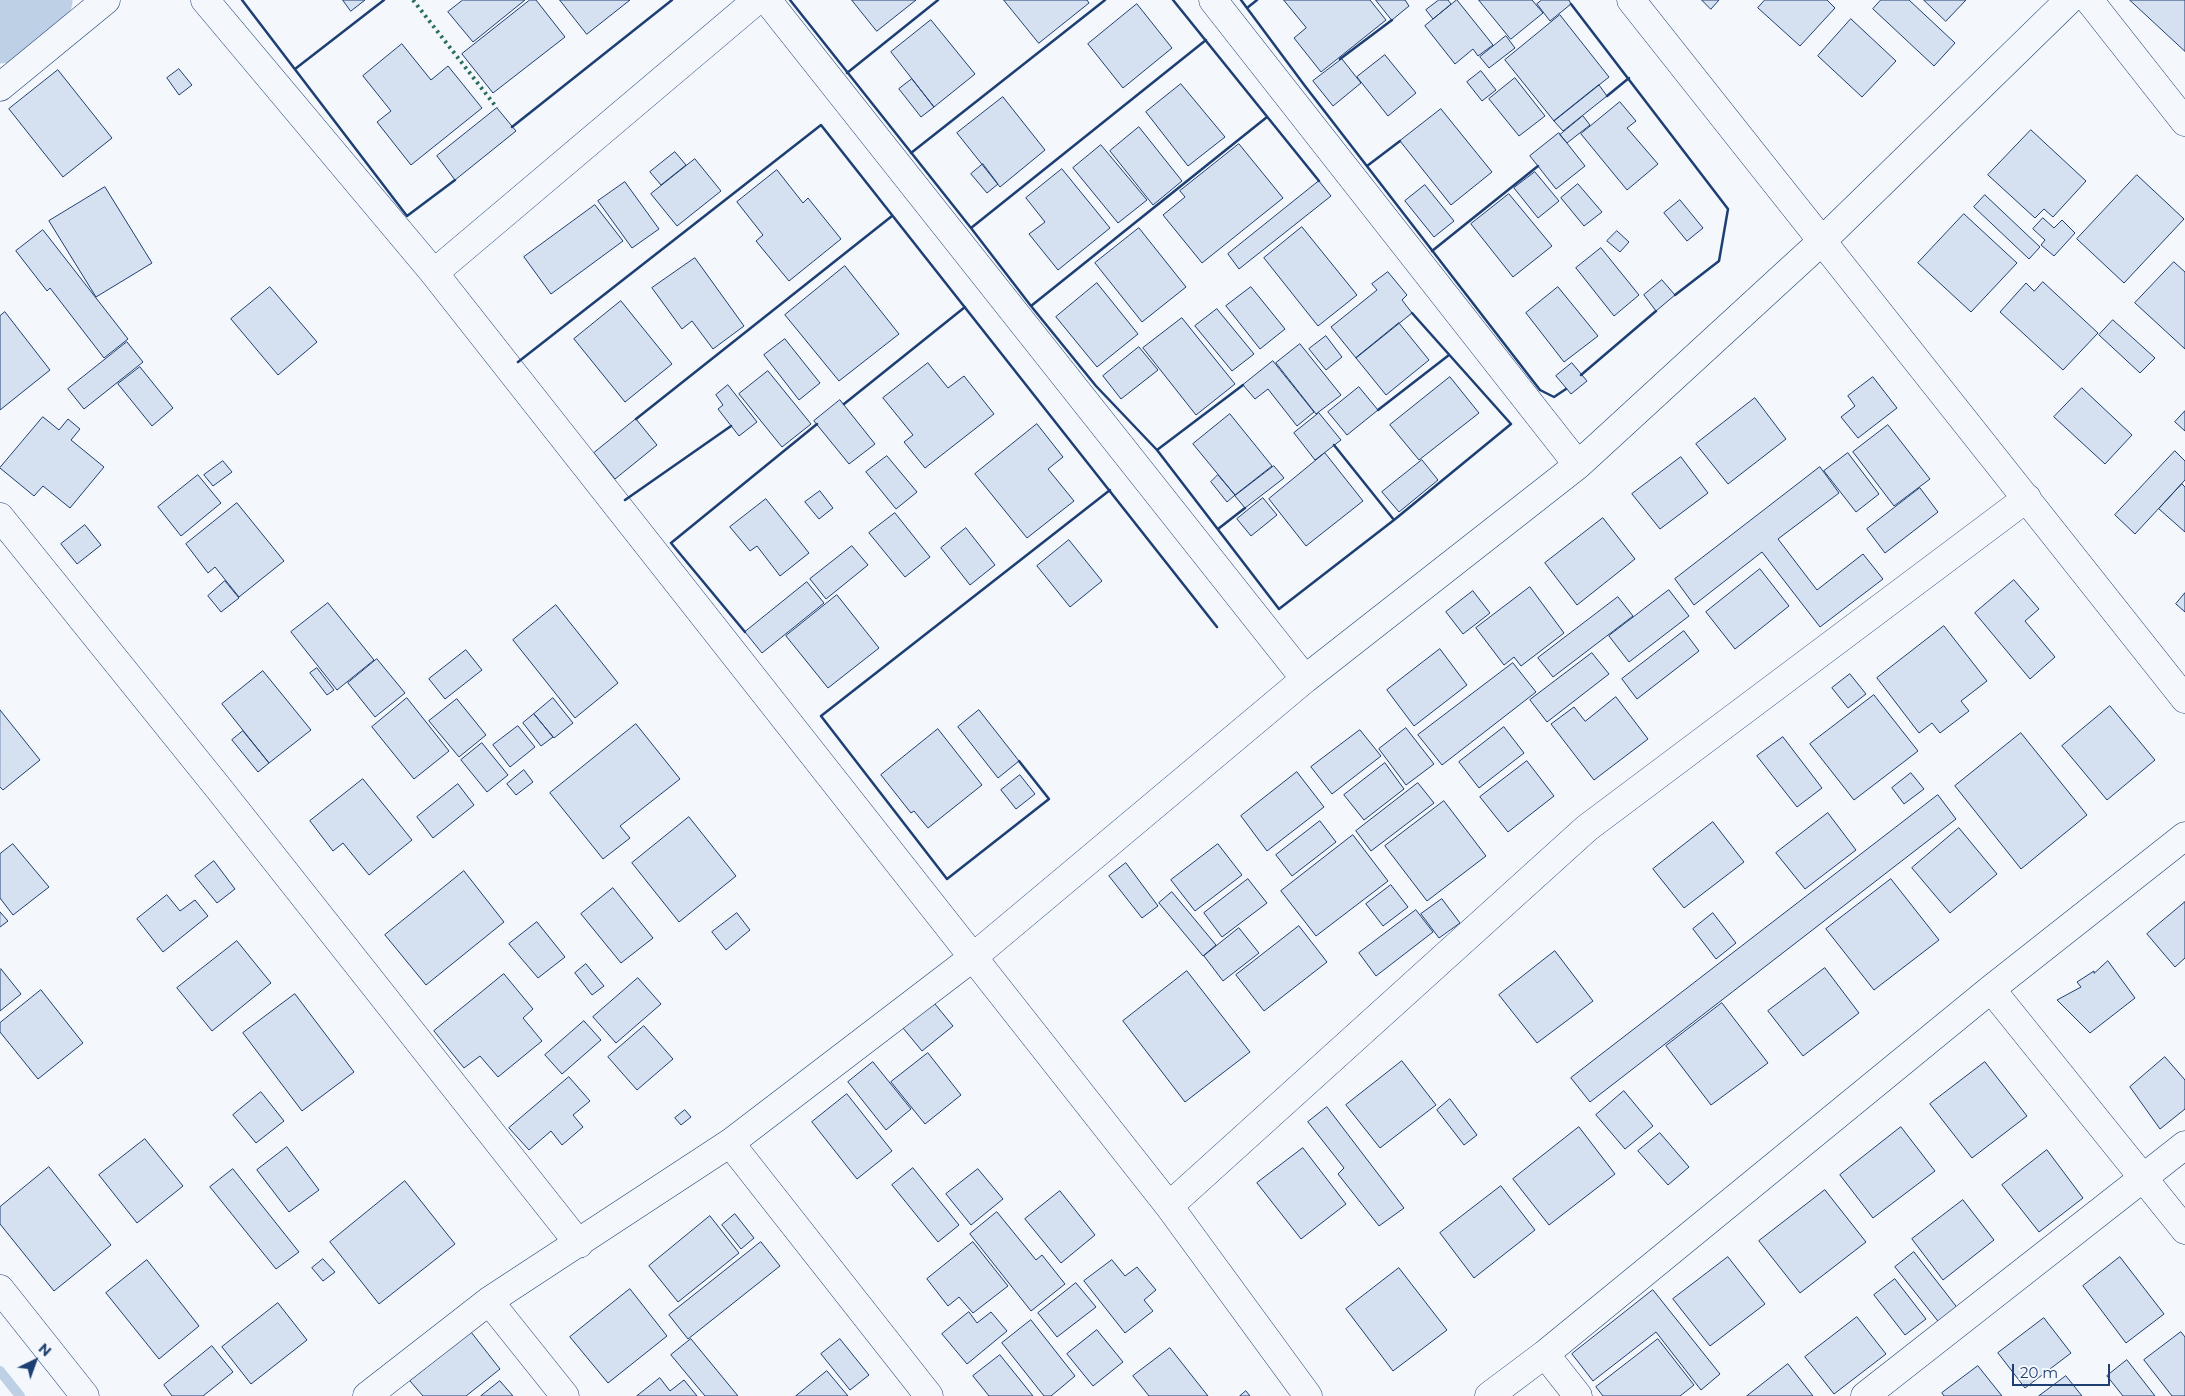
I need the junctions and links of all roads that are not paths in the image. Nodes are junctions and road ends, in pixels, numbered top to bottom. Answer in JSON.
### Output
{"nodes":[{"id":1,"x":106,"y":0,"type":"edge"},
{"id":2,"x":205,"y":0,"type":"edge"},
{"id":3,"x":757,"y":0,"type":"edge"},
{"id":4,"x":767,"y":0,"type":"edge"},
{"id":5,"x":1213,"y":0,"type":"edge"},
{"id":6,"x":1631,"y":0,"type":"edge"},
{"id":7,"x":2069,"y":0,"type":"edge"},
{"id":8,"x":2089,"y":0,"type":"edge"},
{"id":9,"x":0,"y":87,"type":"edge"},
{"id":10,"x":2185,"y":122,"type":"edge"},
{"id":11,"x":1822,"y":241,"type":"junction"},
{"id":12,"x":434,"y":273,"type":"junction"},
{"id":13,"x":1578,"y":464,"type":"junction"},
{"id":14,"x":2027,"y":498,"type":"junction"},
{"id":15,"x":0,"y":517,"type":"edge"},
{"id":16,"x":1305,"y":679,"type":"junction"},
{"id":17,"x":2185,"y":699,"type":"edge"},
{"id":18,"x":2185,"y":836,"type":"edge"},
{"id":19,"x":972,"y":958,"type":"junction"},
{"id":20,"x":1991,"y":989,"type":"junction"},
{"id":21,"x":730,"y":1143,"type":"junction"},
{"id":22,"x":2185,"y":1146,"type":"edge"},
{"id":23,"x":2144,"y":1179,"type":"junction"},
{"id":24,"x":1169,"y":1206,"type":"junction"},
{"id":25,"x":2185,"y":1230,"type":"edge"},
{"id":26,"x":578,"y":1244,"type":"junction"},
{"id":27,"x":0,"y":1290,"type":"edge"},
{"id":28,"x":489,"y":1302,"type":"junction"},
{"id":29,"x":1545,"y":1354,"type":"junction"},
{"id":30,"x":85,"y":1396,"type":"edge"},
{"id":31,"x":367,"y":1396,"type":"edge"},
{"id":32,"x":565,"y":1396,"type":"edge"},
{"id":33,"x":929,"y":1396,"type":"edge"},
{"id":34,"x":1308,"y":1396,"type":"edge"},
{"id":35,"x":1489,"y":1396,"type":"edge"},
{"id":36,"x":1578,"y":1396,"type":"edge"},
{"id":37,"x":1865,"y":1396,"type":"edge"}],
"edges":[{"from":1,"to":9,"type":"street"},
{"from":2,"to":12,"type":"street"},
{"from":3,"to":12,"type":"street"},
{"from":4,"to":16,"type":"street"},
{"from":5,"to":13,"type":"street"},
{"from":6,"to":11,"type":"street"},
{"from":7,"to":11,"type":"street"},
{"from":8,"to":10,"type":"street"},
{"from":11,"to":13,"type":"street"},
{"from":11,"to":14,"type":"street"},
{"from":12,"to":19,"type":"street"},
{"from":13,"to":16,"type":"street"},
{"from":14,"to":17,"type":"street"},
{"from":14,"to":24,"type":"street"},
{"from":15,"to":26,"type":"street"},
{"from":16,"to":19,"type":"street"},
{"from":18,"to":20,"type":"street"},
{"from":19,"to":21,"type":"street"},
{"from":19,"to":24,"type":"street"},
{"from":20,"to":23,"type":"street"},
{"from":20,"to":29,"type":"street"},
{"from":21,"to":26,"type":"street"},
{"from":21,"to":33,"type":"street"},
{"from":22,"to":23,"type":"street"},
{"from":23,"to":25,"type":"street"},
{"from":23,"to":37,"type":"street"},
{"from":24,"to":34,"type":"street"},
{"from":26,"to":28,"type":"street"},
{"from":27,"to":30,"type":"street"},
{"from":28,"to":31,"type":"street"},
{"from":28,"to":32,"type":"street"},
{"from":29,"to":35,"type":"street"},
{"from":29,"to":36,"type":"street"}]}
